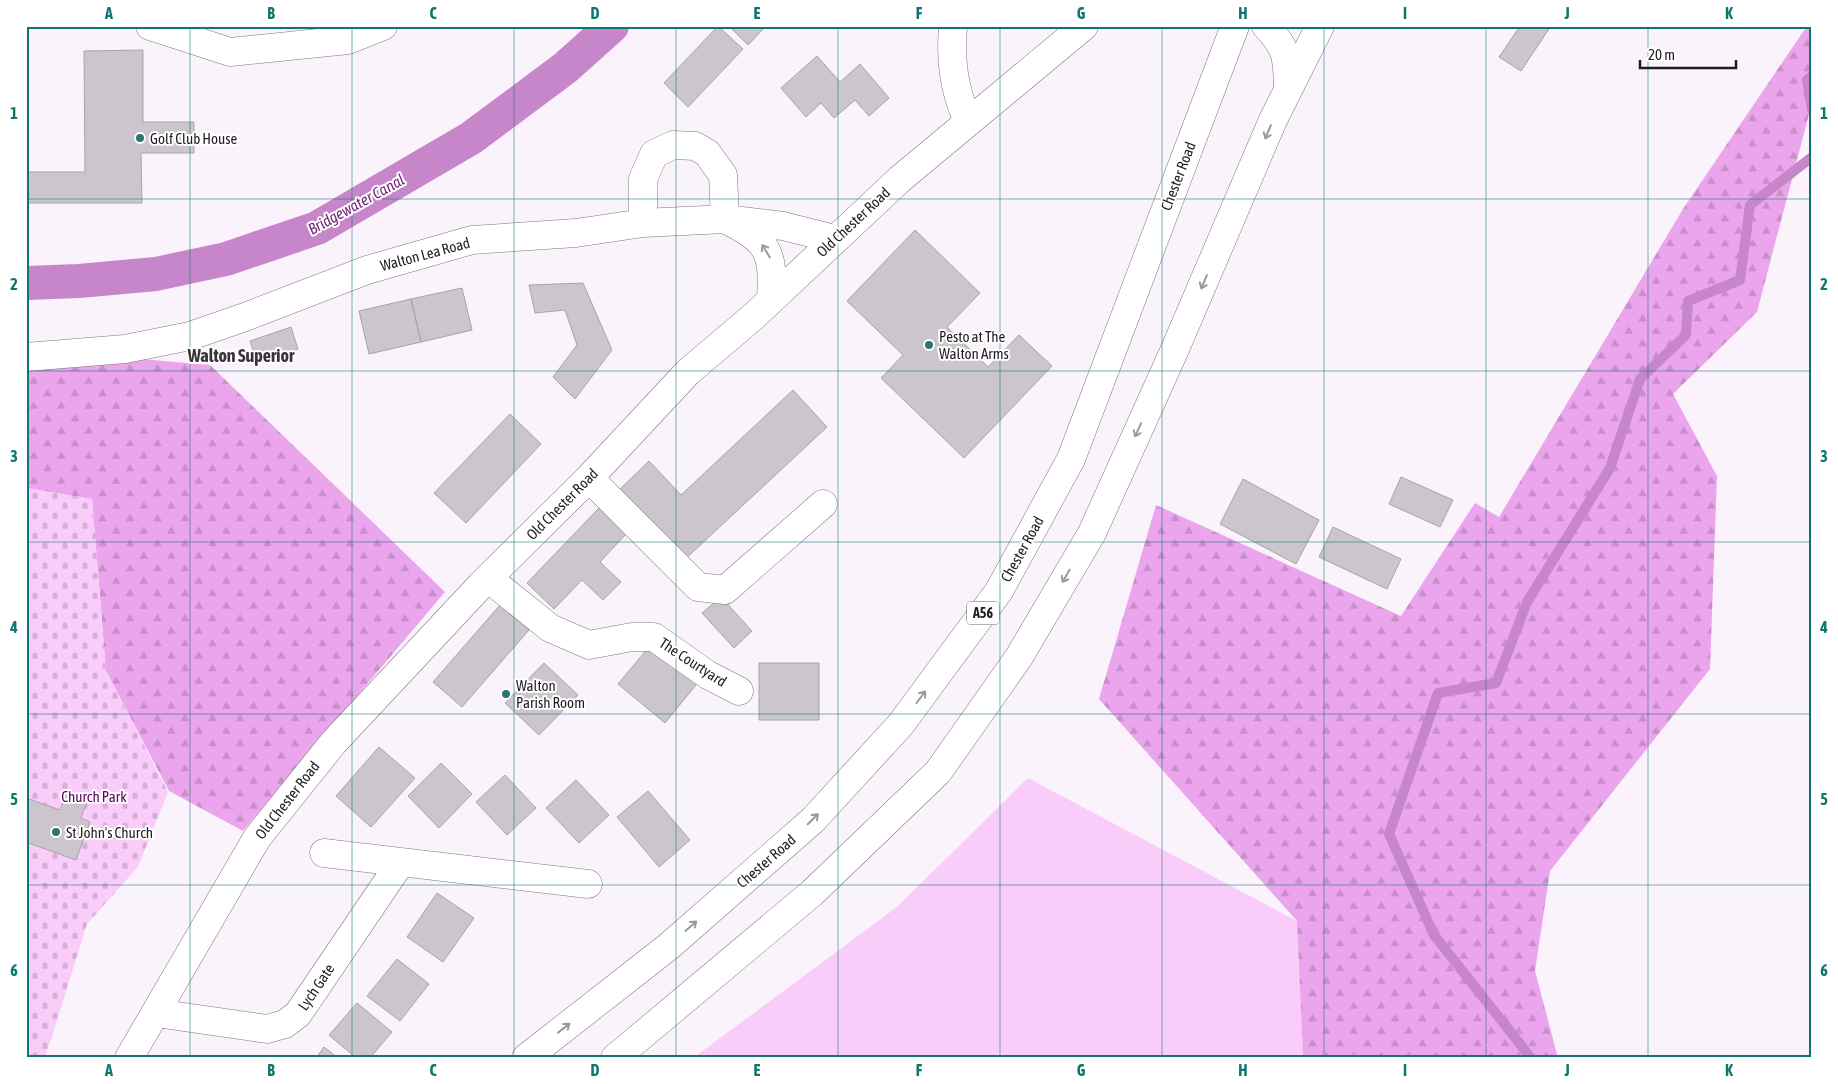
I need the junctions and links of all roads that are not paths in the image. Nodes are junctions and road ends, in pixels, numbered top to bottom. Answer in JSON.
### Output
{"nodes":[{"id":1,"x":150,"y":26,"type":"edge"},
{"id":2,"x":383,"y":26,"type":"edge"},
{"id":3,"x":953,"y":26,"type":"edge"},
{"id":4,"x":1084,"y":26,"type":"edge"},
{"id":5,"x":1235,"y":26,"type":"edge"},
{"id":6,"x":1266,"y":26,"type":"edge"},
{"id":7,"x":1320,"y":26,"type":"edge"},
{"id":8,"x":1288,"y":88,"type":"junction"},
{"id":9,"x":968,"y":122,"type":"junction"},
{"id":10,"x":725,"y":219,"type":"junction"},
{"id":11,"x":643,"y":223,"type":"junction"},
{"id":12,"x":835,"y":239,"type":"junction"},
{"id":13,"x":771,"y":299,"type":"junction"},
{"id":14,"x":26,"y":357,"type":"edge"},
{"id":15,"x":589,"y":478,"type":"junction"},
{"id":16,"x":823,"y":504,"type":"dead end"},
{"id":17,"x":488,"y":578,"type":"junction"},
{"id":18,"x":739,"y":691,"type":"dead end"},
{"id":19,"x":324,"y":853,"type":"dead end"},
{"id":20,"x":401,"y":862,"type":"junction"},
{"id":21,"x":588,"y":884,"type":"dead end"},
{"id":22,"x":156,"y":1013,"type":"junction"},
{"id":23,"x":129,"y":1058,"type":"edge"},
{"id":24,"x":526,"y":1058,"type":"edge"},
{"id":25,"x":615,"y":1058,"type":"edge"}],
"edges":[{"from":1,"to":2,"type":"main road"},
{"from":3,"to":9,"type":"main road"},
{"from":4,"to":9,"type":"main road","name":"Old Chester Road"},
{"from":24,"to":5,"type":"main road","name":"Chester Road","number":"A56","one_way":true},
{"from":6,"to":8,"type":"main road"},
{"from":7,"to":8,"type":"main road"},
{"from":8,"to":25,"type":"main road","one_way":true},
{"from":9,"to":12,"type":"main road","name":"Old Chester Road"},
{"from":10,"to":11,"type":"main road","name":"Walton Lea Road"},
{"from":10,"to":11,"type":"main road"},
{"from":10,"to":12,"type":"main road","name":"Walton Lea Road"},
{"from":13,"to":10,"type":"main road","one_way":true},
{"from":11,"to":14,"type":"main road","name":"Walton Lea Road"},
{"from":12,"to":13,"type":"main road","name":"Old Chester Road"},
{"from":13,"to":15,"type":"main road","name":"Old Chester Road"},
{"from":15,"to":16,"type":"main road"},
{"from":15,"to":17,"type":"main road","name":"Old Chester Road"},
{"from":17,"to":18,"type":"main road","name":"The Courtyard"},
{"from":17,"to":22,"type":"main road","name":"Old Chester Road"},
{"from":19,"to":20,"type":"main road"},
{"from":20,"to":21,"type":"main road"},
{"from":20,"to":22,"type":"main road","name":"Lych Gate"},
{"from":22,"to":23,"type":"main road","name":"Old Chester Road"}]}
